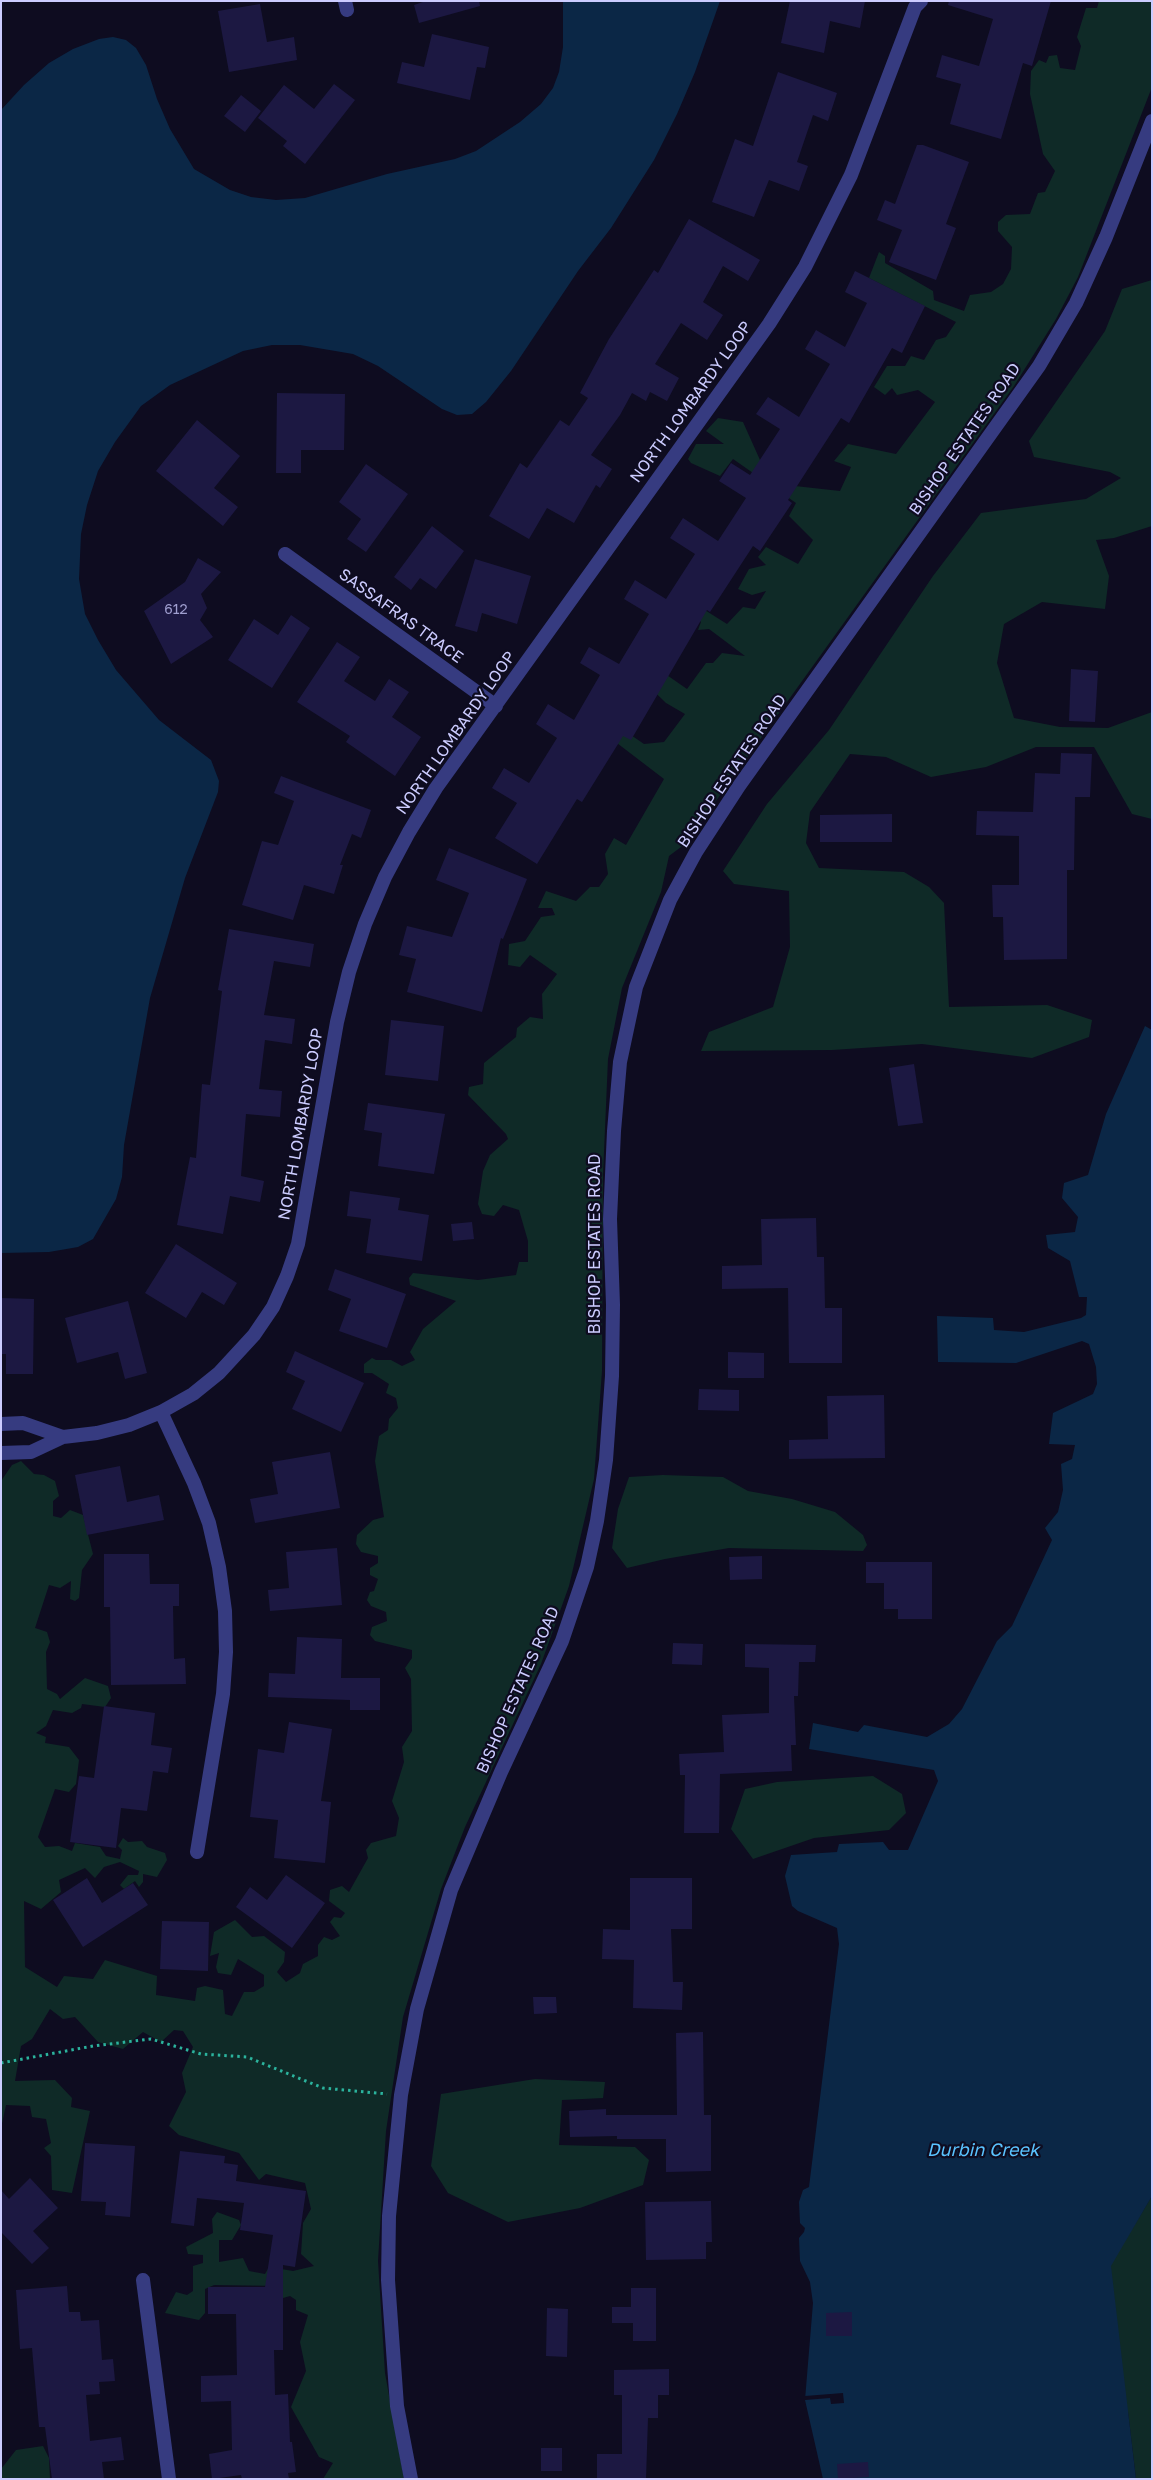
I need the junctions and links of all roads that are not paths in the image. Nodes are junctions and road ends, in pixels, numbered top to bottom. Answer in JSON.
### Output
{"nodes":[{"id":1,"x":916,"y":3,"type":"edge"},
{"id":2,"x":1152,"y":121,"type":"edge"},
{"id":3,"x":285,"y":554,"type":"dead end"},
{"id":4,"x":496,"y":706,"type":"junction"},
{"id":5,"x":161,"y":1412,"type":"junction"},
{"id":6,"x":1,"y":1424,"type":"edge"},
{"id":7,"x":63,"y":1437,"type":"junction"},
{"id":8,"x":1,"y":1453,"type":"edge"},
{"id":9,"x":196,"y":1852,"type":"dead end"},
{"id":10,"x":143,"y":2280,"type":"dead end"},
{"id":11,"x":169,"y":2479,"type":"edge"},
{"id":12,"x":411,"y":2479,"type":"edge"}],
"edges":[{"from":1,"to":4,"type":"street","name":"NORTH LOMBARDY LOOP"},
{"from":2,"to":12,"type":"street","name":"BISHOP ESTATES ROAD"},
{"from":3,"to":4,"type":"street","name":"SASSAFRAS TRACE"},
{"from":4,"to":5,"type":"street","name":"NORTH LOMBARDY LOOP"},
{"from":5,"to":7,"type":"street","name":"NORTH LOMBARDY LOOP"},
{"from":5,"to":9,"type":"street"},
{"from":6,"to":7,"type":"street","name":"NORTH LOMBARDY LOOP"},
{"from":7,"to":8,"type":"street","name":"NORTH LOMBARDY LOOP"},
{"from":10,"to":11,"type":"street"}]}
